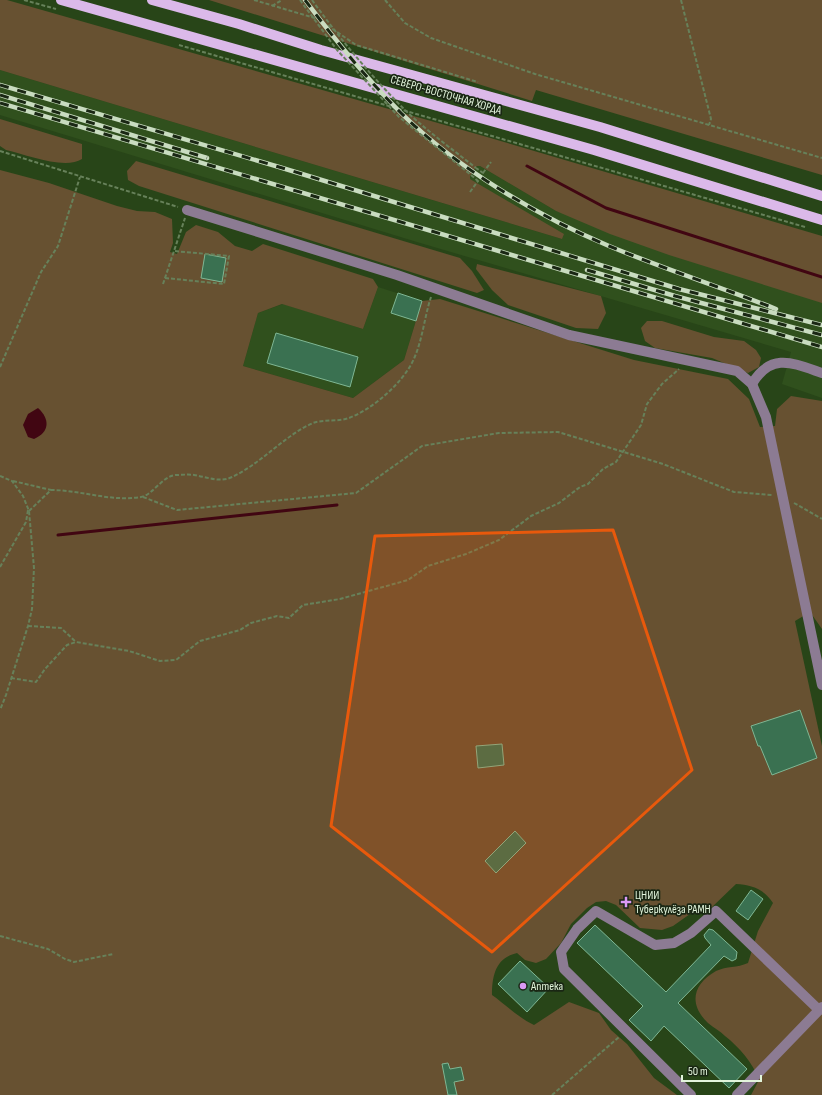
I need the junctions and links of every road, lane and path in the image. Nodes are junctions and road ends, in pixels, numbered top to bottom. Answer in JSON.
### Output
{"nodes":[{"id":1,"x":24,"y":0,"type":"edge"},
{"id":2,"x":61,"y":0,"type":"edge"},
{"id":3,"x":152,"y":0,"type":"edge"},
{"id":4,"x":254,"y":0,"type":"edge"},
{"id":5,"x":282,"y":0,"type":"edge"},
{"id":6,"x":300,"y":0,"type":"edge"},
{"id":7,"x":312,"y":0,"type":"edge"},
{"id":8,"x":385,"y":0,"type":"edge"},
{"id":9,"x":681,"y":0,"type":"edge"},
{"id":10,"x":272,"y":6,"type":"junction"},
{"id":11,"x":62,"y":11,"type":"dead end"},
{"id":12,"x":178,"y":44,"type":"dead end"},
{"id":13,"x":481,"y":83,"type":"dead end"},
{"id":14,"x":708,"y":125,"type":"junction"},
{"id":15,"x":0,"y":151,"type":"edge"},
{"id":16,"x":822,"y":158,"type":"edge"},
{"id":17,"x":491,"y":162,"type":"dead end"},
{"id":18,"x":484,"y":173,"type":"junction"},
{"id":19,"x":80,"y":177,"type":"junction"},
{"id":20,"x":478,"y":181,"type":"junction"},
{"id":21,"x":470,"y":192,"type":"dead end"},
{"id":22,"x":822,"y":196,"type":"edge"},
{"id":23,"x":187,"y":210,"type":"junction"},
{"id":24,"x":822,"y":220,"type":"edge"},
{"id":25,"x":807,"y":227,"type":"dead end"},
{"id":26,"x":174,"y":251,"type":"junction"},
{"id":27,"x":165,"y":278,"type":"junction"},
{"id":28,"x":163,"y":284,"type":"dead end"},
{"id":29,"x":434,"y":288,"type":"junction"},
{"id":30,"x":689,"y":361,"type":"junction"},
{"id":31,"x":0,"y":367,"type":"edge"},
{"id":32,"x":822,"y":373,"type":"edge"},
{"id":33,"x":752,"y":384,"type":"junction"},
{"id":34,"x":623,"y":451,"type":"junction"},
{"id":35,"x":0,"y":476,"type":"edge"},
{"id":36,"x":12,"y":481,"type":"junction"},
{"id":37,"x":51,"y":490,"type":"junction"},
{"id":38,"x":143,"y":497,"type":"junction"},
{"id":39,"x":782,"y":497,"type":"junction"},
{"id":40,"x":29,"y":510,"type":"junction"},
{"id":41,"x":822,"y":519,"type":"edge"},
{"id":42,"x":0,"y":567,"type":"edge"},
{"id":43,"x":28,"y":626,"type":"junction"},
{"id":44,"x":76,"y":642,"type":"junction"},
{"id":45,"x":11,"y":678,"type":"junction"},
{"id":46,"x":822,"y":685,"type":"edge"},
{"id":47,"x":0,"y":710,"type":"edge"},
{"id":48,"x":0,"y":936,"type":"edge"},
{"id":49,"x":113,"y":954,"type":"dead end"},
{"id":50,"x":821,"y":1009,"type":"edge"},
{"id":51,"x":627,"y":1030,"type":"junction"},
{"id":52,"x":552,"y":1095,"type":"edge"},
{"id":53,"x":691,"y":1095,"type":"edge"},
{"id":54,"x":736,"y":1095,"type":"edge"}],
"edges":[{"from":1,"to":11,"type":"path"},
{"from":2,"to":24,"type":"main road","name":"СЕВЕРО-ВОСТОЧНАЯ ХОРДА"},
{"from":3,"to":22,"type":"main road","name":"СЕВЕРО-ВОСТОЧНАЯ ХОРДА"},
{"from":4,"to":10,"type":"path"},
{"from":5,"to":10,"type":"path"},
{"from":6,"to":20,"type":"path","bridge":true},
{"from":7,"to":18,"type":"path","bridge":true},
{"from":8,"to":14,"type":"path"},
{"from":9,"to":14,"type":"path"},
{"from":10,"to":13,"type":"path"},
{"from":12,"to":25,"type":"path"},
{"from":14,"to":16,"type":"path"},
{"from":15,"to":19,"type":"path"},
{"from":17,"to":18,"type":"path"},
{"from":18,"to":20,"type":"path"},
{"from":19,"to":23,"type":"path"},
{"from":19,"to":31,"type":"path"},
{"from":20,"to":21,"type":"path"},
{"from":23,"to":26,"type":"path"},
{"from":23,"to":29,"type":"street"},
{"from":26,"to":27,"type":"path"},
{"from":26,"to":27,"type":"path"},
{"from":27,"to":28,"type":"path"},
{"from":29,"to":30,"type":"street"},
{"from":29,"to":38,"type":"path"},
{"from":30,"to":33,"type":"street"},
{"from":30,"to":34,"type":"path"},
{"from":32,"to":33,"type":"street"},
{"from":33,"to":39,"type":"street"},
{"from":34,"to":38,"type":"path"},
{"from":34,"to":39,"type":"path"},
{"from":34,"to":44,"type":"path"},
{"from":35,"to":36,"type":"path"},
{"from":36,"to":37,"type":"path"},
{"from":36,"to":40,"type":"path"},
{"from":37,"to":38,"type":"path"},
{"from":37,"to":40,"type":"path"},
{"from":39,"to":41,"type":"path"},
{"from":39,"to":46,"type":"street"},
{"from":40,"to":42,"type":"path"},
{"from":40,"to":43,"type":"path"},
{"from":43,"to":44,"type":"path"},
{"from":43,"to":45,"type":"path"},
{"from":44,"to":45,"type":"path"},
{"from":45,"to":47,"type":"path"},
{"from":48,"to":49,"type":"path"},
{"from":50,"to":51,"type":"street"},
{"from":50,"to":54,"type":"street"},
{"from":51,"to":52,"type":"path"},
{"from":51,"to":53,"type":"street"}]}
